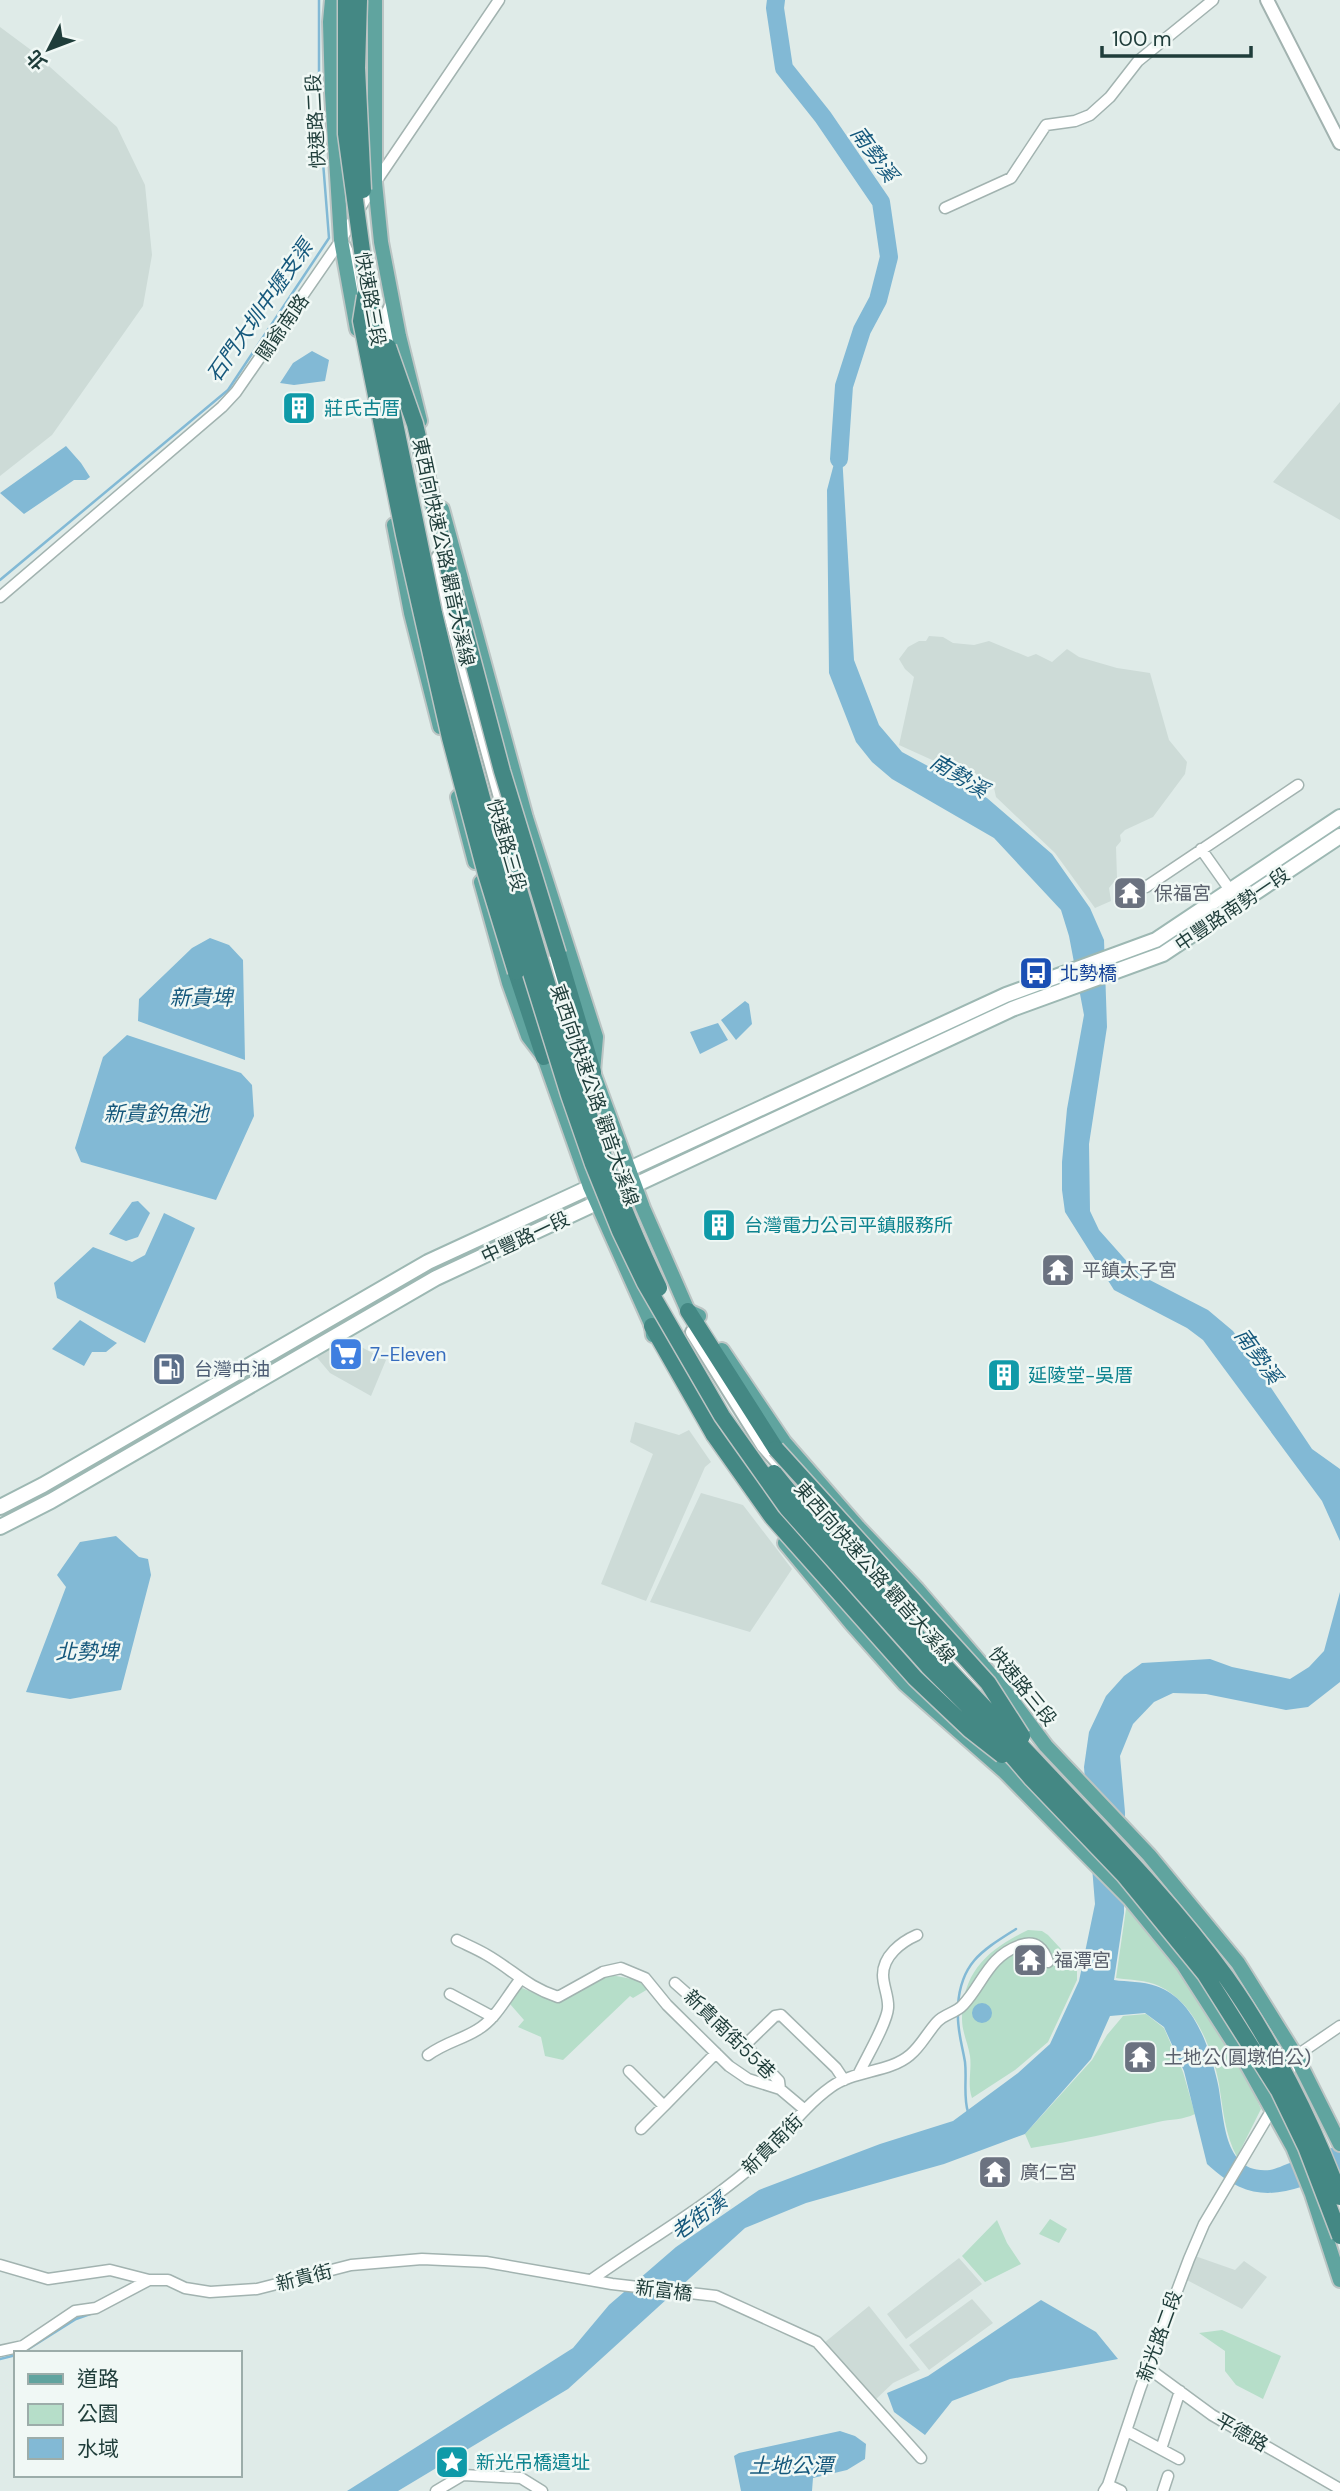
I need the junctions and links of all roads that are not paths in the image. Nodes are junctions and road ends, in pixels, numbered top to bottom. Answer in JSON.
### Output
{"nodes":[{"id":1,"x":332,"y":0,"type":"edge"},
{"id":2,"x":346,"y":0,"type":"edge"},
{"id":3,"x":359,"y":0,"type":"edge"},
{"id":4,"x":375,"y":0,"type":"edge"},
{"id":5,"x":499,"y":0,"type":"edge"},
{"id":6,"x":1213,"y":0,"type":"edge"},
{"id":7,"x":1267,"y":0,"type":"edge"},
{"id":8,"x":1340,"y":144,"type":"edge"},
{"id":9,"x":375,"y":183,"type":"junction"},
{"id":10,"x":945,"y":208,"type":"dead end"},
{"id":11,"x":341,"y":240,"type":"junction"},
{"id":12,"x":367,"y":287,"type":"junction"},
{"id":13,"x":393,"y":302,"type":"junction"},
{"id":14,"x":386,"y":339,"type":"junction"},
{"id":15,"x":0,"y":597,"type":"edge"},
{"id":16,"x":468,"y":599,"type":"junction"},
{"id":17,"x":447,"y":604,"type":"junction"},
{"id":18,"x":426,"y":609,"type":"junction"},
{"id":19,"x":411,"y":613,"type":"junction"},
{"id":20,"x":1298,"y":785,"type":"dead end"},
{"id":21,"x":1340,"y":817,"type":"edge"},
{"id":22,"x":526,"y":818,"type":"junction"},
{"id":23,"x":507,"y":823,"type":"junction"},
{"id":24,"x":474,"y":831,"type":"junction"},
{"id":25,"x":1340,"y":836,"type":"edge"},
{"id":26,"x":1201,"y":849,"type":"junction"},
{"id":27,"x":1146,"y":887,"type":"dead end"},
{"id":28,"x":1230,"y":890,"type":"junction"},
{"id":29,"x":1241,"y":903,"type":"junction"},
{"id":30,"x":1114,"y":956,"type":"junction"},
{"id":31,"x":1119,"y":971,"type":"junction"},
{"id":32,"x":1066,"y":973,"type":"junction"},
{"id":33,"x":1070,"y":988,"type":"junction"},
{"id":34,"x":544,"y":1057,"type":"junction"},
{"id":35,"x":593,"y":1072,"type":"junction"},
{"id":36,"x":629,"y":1170,"type":"junction"},
{"id":37,"x":635,"y":1186,"type":"junction"},
{"id":38,"x":590,"y":1187,"type":"junction"},
{"id":39,"x":598,"y":1204,"type":"junction"},
{"id":40,"x":688,"y":1311,"type":"junction"},
{"id":41,"x":652,"y":1326,"type":"junction"},
{"id":42,"x":259,"y":1360,"type":"junction"},
{"id":43,"x":269,"y":1375,"type":"junction"},
{"id":44,"x":0,"y":1507,"type":"edge"},
{"id":45,"x":0,"y":1527,"type":"edge"},
{"id":46,"x":917,"y":1589,"type":"junction"},
{"id":47,"x":904,"y":1605,"type":"junction"},
{"id":48,"x":878,"y":1629,"type":"junction"},
{"id":49,"x":866,"y":1641,"type":"junction"},
{"id":50,"x":1046,"y":1746,"type":"junction"},
{"id":51,"x":1005,"y":1772,"type":"junction"},
{"id":52,"x":1037,"y":1774,"type":"junction"},
{"id":53,"x":917,"y":1935,"type":"dead end"},
{"id":54,"x":457,"y":1940,"type":"dead end"},
{"id":55,"x":1048,"y":1962,"type":"dead end"},
{"id":56,"x":520,"y":1980,"type":"junction"},
{"id":57,"x":675,"y":1983,"type":"dead end"},
{"id":58,"x":450,"y":1994,"type":"dead end"},
{"id":59,"x":493,"y":2017,"type":"junction"},
{"id":60,"x":1340,"y":2026,"type":"edge"},
{"id":61,"x":745,"y":2045,"type":"junction"},
{"id":62,"x":716,"y":2053,"type":"junction"},
{"id":63,"x":428,"y":2055,"type":"dead end"},
{"id":64,"x":1296,"y":2056,"type":"junction"},
{"id":65,"x":629,"y":2071,"type":"dead end"},
{"id":66,"x":859,"y":2073,"type":"junction"},
{"id":67,"x":844,"y":2080,"type":"junction"},
{"id":68,"x":780,"y":2089,"type":"junction"},
{"id":69,"x":664,"y":2106,"type":"junction"},
{"id":70,"x":1272,"y":2109,"type":"junction"},
{"id":71,"x":804,"y":2110,"type":"junction"},
{"id":72,"x":641,"y":2130,"type":"dead end"},
{"id":73,"x":1339,"y":2142,"type":"edge"},
{"id":74,"x":1340,"y":2197,"type":"edge"},
{"id":75,"x":1340,"y":2236,"type":"edge"},
{"id":76,"x":0,"y":2265,"type":"edge"},
{"id":77,"x":149,"y":2280,"type":"junction"},
{"id":78,"x":591,"y":2280,"type":"junction"},
{"id":79,"x":1340,"y":2280,"type":"edge"},
{"id":80,"x":612,"y":2284,"type":"joint"},
{"id":81,"x":0,"y":2351,"type":"edge"},
{"id":82,"x":1148,"y":2368,"type":"junction"},
{"id":83,"x":1180,"y":2391,"type":"junction"},
{"id":84,"x":1127,"y":2431,"type":"junction"},
{"id":85,"x":1162,"y":2446,"type":"dead end"},
{"id":86,"x":921,"y":2458,"type":"dead end"},
{"id":87,"x":1180,"y":2459,"type":"dead end"},
{"id":88,"x":1168,"y":2476,"type":"dead end"},
{"id":89,"x":1106,"y":2488,"type":"edge"},
{"id":90,"x":1340,"y":2489,"type":"edge"},
{"id":91,"x":436,"y":2491,"type":"edge"},
{"id":92,"x":542,"y":2491,"type":"edge"},
{"id":93,"x":1121,"y":2491,"type":"edge"},
{"id":94,"x":1163,"y":2491,"type":"edge"}],
"edges":[{"from":1,"to":11,"type":"main road","name":"快速路二段"},
{"from":2,"to":12,"type":"highway","name":"東西向快速公路 觀音大溪線","bridge":true},
{"from":3,"to":14,"type":"highway","name":"東西向快速公路 觀音大溪線","bridge":true},
{"from":4,"to":9,"type":"main road"},
{"from":5,"to":9,"type":"street","name":"關爺南路"},
{"from":6,"to":10,"type":"street"},
{"from":7,"to":8,"type":"street"},
{"from":9,"to":11,"type":"street","name":"關爺南路"},
{"from":9,"to":13,"type":"main road","name":"快速路三段"},
{"from":11,"to":15,"type":"street","name":"關爺南路"},
{"from":11,"to":18,"type":"street","name":"快速路三段"},
{"from":11,"to":19,"type":"main road","name":"快速路三段"},
{"from":12,"to":34,"type":"highway","bridge":true},
{"from":12,"to":52,"type":"highway","name":"東西向快速公路 觀音大溪線","bridge":true},
{"from":13,"to":16,"type":"main road","name":"快速路三段"},
{"from":13,"to":17,"type":"street","name":"快速路三段"},
{"from":14,"to":35,"type":"highway","bridge":true},
{"from":14,"to":52,"type":"highway","name":"東西向快速公路 觀音大溪線","bridge":true},
{"from":16,"to":17,"type":"street"},
{"from":16,"to":22,"type":"main road","name":"快速路三段"},
{"from":17,"to":18,"type":"street"},
{"from":17,"to":23,"type":"street","name":"快速路三段"},
{"from":18,"to":19,"type":"street"},
{"from":18,"to":24,"type":"street","name":"快速路三段"},
{"from":19,"to":24,"type":"main road","name":"快速路三段"},
{"from":20,"to":26,"type":"street"},
{"from":21,"to":28,"type":"main road","name":"中豐路南勢一段"},
{"from":22,"to":23,"type":"street"},
{"from":22,"to":35,"type":"main road","name":"快速路三段"},
{"from":23,"to":24,"type":"street"},
{"from":23,"to":35,"type":"street","name":"快速路三段"},
{"from":24,"to":34,"type":"main road","name":"快速路三段"},
{"from":25,"to":29,"type":"main road","name":"中豐路南勢一段"},
{"from":26,"to":27,"type":"street"},
{"from":26,"to":28,"type":"street"},
{"from":28,"to":29,"type":"main road"},
{"from":28,"to":30,"type":"main road","name":"中豐路南勢一段"},
{"from":29,"to":31,"type":"main road","name":"中豐路南勢一段"},
{"from":30,"to":31,"type":"main road"},
{"from":30,"to":32,"type":"main road"},
{"from":31,"to":33,"type":"main road"},
{"from":32,"to":33,"type":"main road"},
{"from":32,"to":36,"type":"main road","name":"中豐路一段"},
{"from":33,"to":37,"type":"main road","name":"中豐路一段"},
{"from":34,"to":38,"type":"main road","name":"快速路三段"},
{"from":35,"to":36,"type":"main road","name":"快速路三段"},
{"from":36,"to":37,"type":"main road","name":"快速路三段"},
{"from":36,"to":38,"type":"main road","name":"中豐路一段"},
{"from":37,"to":39,"type":"main road","name":"中豐路一段"},
{"from":37,"to":40,"type":"main road","name":"快速路三段"},
{"from":38,"to":39,"type":"main road","name":"快速路三段"},
{"from":38,"to":42,"type":"main road","name":"中豐路一段"},
{"from":39,"to":41,"type":"main road","name":"快速路三段"},
{"from":39,"to":43,"type":"main road","name":"中豐路一段"},
{"from":40,"to":46,"type":"main road","name":"快速路三段"},
{"from":40,"to":47,"type":"street","name":"快速路三段"},
{"from":40,"to":52,"type":"highway","bridge":true},
{"from":41,"to":48,"type":"street","name":"快速路三段"},
{"from":41,"to":49,"type":"main road","name":"快速路三段"},
{"from":41,"to":52,"type":"highway","bridge":true},
{"from":42,"to":43,"type":"main road"},
{"from":42,"to":44,"type":"main road","name":"中豐路一段"},
{"from":43,"to":45,"type":"main road","name":"中豐路一段"},
{"from":46,"to":47,"type":"street"},
{"from":46,"to":50,"type":"main road","name":"快速路三段"},
{"from":47,"to":48,"type":"street"},
{"from":47,"to":50,"type":"street","name":"快速路三段"},
{"from":48,"to":49,"type":"street"},
{"from":48,"to":51,"type":"street","name":"快速路三段"},
{"from":49,"to":51,"type":"main road","name":"快速路三段"},
{"from":50,"to":64,"type":"main road"},
{"from":51,"to":70,"type":"main road","name":"快速路三段"},
{"from":52,"to":74,"type":"highway","name":"東西向快速公路 觀音大溪線","bridge":true},
{"from":52,"to":75,"type":"highway","name":"東西向快速公路 觀音大溪線","bridge":true},
{"from":53,"to":66,"type":"street"},
{"from":54,"to":56,"type":"street"},
{"from":55,"to":66,"type":"street","name":"新貴南街"},
{"from":56,"to":59,"type":"street"},
{"from":56,"to":62,"type":"street"},
{"from":57,"to":61,"type":"street","name":"新貴南街55巷"},
{"from":58,"to":59,"type":"street"},
{"from":59,"to":63,"type":"street"},
{"from":60,"to":64,"type":"street"},
{"from":61,"to":67,"type":"street"},
{"from":61,"to":68,"type":"street","name":"新貴南街55巷"},
{"from":62,"to":68,"type":"street"},
{"from":62,"to":69,"type":"street"},
{"from":64,"to":70,"type":"street","name":"新光路二段"},
{"from":64,"to":73,"type":"main road"},
{"from":65,"to":69,"type":"street"},
{"from":66,"to":67,"type":"street","name":"新貴南街"},
{"from":67,"to":71,"type":"street","name":"新貴南街"},
{"from":68,"to":71,"type":"street"},
{"from":69,"to":72,"type":"street"},
{"from":70,"to":79,"type":"main road"},
{"from":70,"to":82,"type":"street","name":"新光路二段"},
{"from":71,"to":78,"type":"street","name":"新貴南街"},
{"from":76,"to":77,"type":"street","name":"新貴街"},
{"from":77,"to":78,"type":"street","name":"新貴街"},
{"from":77,"to":81,"type":"street"},
{"from":78,"to":80,"type":"street","name":"新貴街"},
{"from":80,"to":86,"type":"street","name":"新富橋"},
{"from":82,"to":83,"type":"street","name":"平德路"},
{"from":82,"to":84,"type":"street","name":"新光路二段"},
{"from":83,"to":85,"type":"street"},
{"from":83,"to":90,"type":"street","name":"平德路"},
{"from":84,"to":87,"type":"street"},
{"from":84,"to":89,"type":"street","name":"新光路二段"},
{"from":88,"to":94,"type":"street"},
{"from":89,"to":93,"type":"street"},
{"from":91,"to":92,"type":"street"}]}
